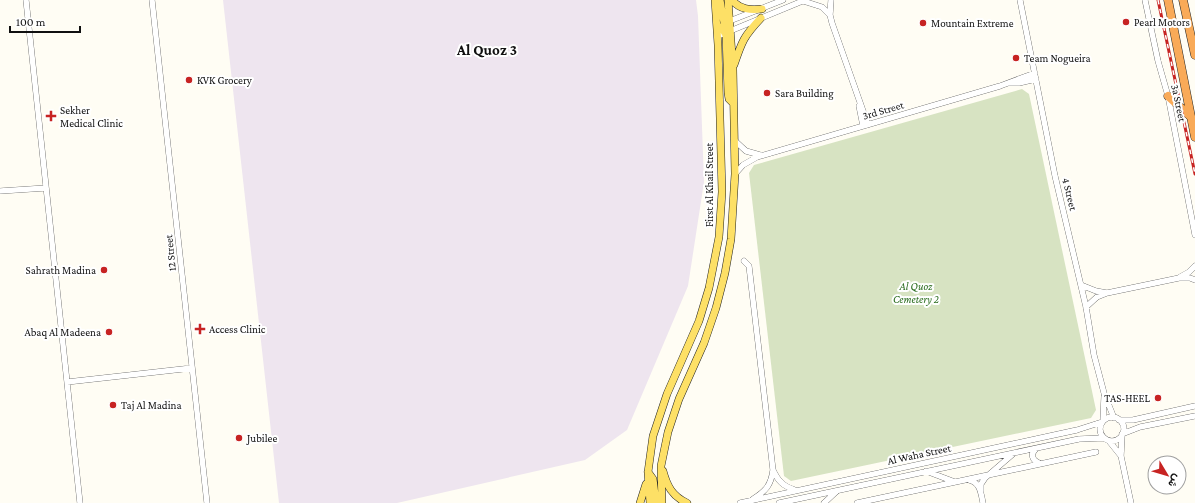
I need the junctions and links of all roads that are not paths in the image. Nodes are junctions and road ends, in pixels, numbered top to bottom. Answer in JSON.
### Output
{"nodes":[{"id":1,"x":26,"y":0,"type":"edge"},
{"id":2,"x":152,"y":0,"type":"edge"},
{"id":3,"x":715,"y":0,"type":"edge"},
{"id":4,"x":720,"y":0,"type":"edge"},
{"id":5,"x":728,"y":0,"type":"edge"},
{"id":6,"x":732,"y":0,"type":"edge"},
{"id":7,"x":783,"y":0,"type":"edge"},
{"id":8,"x":804,"y":0,"type":"edge"},
{"id":9,"x":831,"y":0,"type":"edge"},
{"id":10,"x":1020,"y":0,"type":"edge"},
{"id":11,"x":1145,"y":0,"type":"edge"},
{"id":12,"x":1168,"y":0,"type":"edge"},
{"id":13,"x":1183,"y":0,"type":"edge"},
{"id":14,"x":762,"y":9,"type":"junction"},
{"id":15,"x":830,"y":15,"type":"junction"},
{"id":16,"x":761,"y":18,"type":"junction"},
{"id":17,"x":724,"y":23,"type":"junction"},
{"id":18,"x":728,"y":32,"type":"junction"},
{"id":19,"x":718,"y":36,"type":"junction"},
{"id":20,"x":1195,"y":55,"type":"edge"},
{"id":21,"x":733,"y":69,"type":"junction"},
{"id":22,"x":1036,"y":76,"type":"junction"},
{"id":23,"x":1168,"y":96,"type":"junction"},
{"id":24,"x":733,"y":103,"type":"junction"},
{"id":25,"x":1191,"y":117,"type":"junction"},
{"id":26,"x":866,"y":125,"type":"junction"},
{"id":27,"x":1195,"y":137,"type":"edge"},
{"id":28,"x":734,"y":139,"type":"junction"},
{"id":29,"x":762,"y":155,"type":"junction"},
{"id":30,"x":735,"y":174,"type":"junction"},
{"id":31,"x":46,"y":188,"type":"junction"},
{"id":32,"x":0,"y":191,"type":"edge"},
{"id":33,"x":1195,"y":235,"type":"edge"},
{"id":34,"x":744,"y":261,"type":"dead end"},
{"id":35,"x":1195,"y":266,"type":"edge"},
{"id":36,"x":1179,"y":278,"type":"junction"},
{"id":37,"x":1195,"y":280,"type":"edge"},
{"id":38,"x":1081,"y":285,"type":"junction"},
{"id":39,"x":1107,"y":293,"type":"junction"},
{"id":40,"x":1086,"y":307,"type":"junction"},
{"id":41,"x":192,"y":368,"type":"junction"},
{"id":42,"x":67,"y":382,"type":"junction"},
{"id":43,"x":1104,"y":393,"type":"junction"},
{"id":44,"x":1195,"y":406,"type":"edge"},
{"id":45,"x":1195,"y":416,"type":"edge"},
{"id":46,"x":1117,"y":419,"type":"junction"},
{"id":47,"x":1103,"y":422,"type":"junction"},
{"id":48,"x":1122,"y":435,"type":"junction"},
{"id":49,"x":1106,"y":439,"type":"junction"},
{"id":50,"x":1036,"y":449,"type":"junction"},
{"id":51,"x":1096,"y":452,"type":"dead end"},
{"id":52,"x":1015,"y":453,"type":"junction"},
{"id":53,"x":1121,"y":456,"type":"junction"},
{"id":54,"x":1040,"y":463,"type":"junction"},
{"id":55,"x":661,"y":466,"type":"junction"},
{"id":56,"x":773,"y":470,"type":"junction"},
{"id":57,"x":648,"y":472,"type":"junction"},
{"id":58,"x":926,"y":472,"type":"junction"},
{"id":59,"x":988,"y":475,"type":"junction"},
{"id":60,"x":648,"y":480,"type":"junction"},
{"id":61,"x":967,"y":480,"type":"junction"},
{"id":62,"x":955,"y":482,"type":"junction"},
{"id":63,"x":796,"y":490,"type":"junction"},
{"id":64,"x":837,"y":490,"type":"junction"},
{"id":65,"x":981,"y":491,"type":"junction"},
{"id":66,"x":749,"y":501,"type":"junction"},
{"id":67,"x":80,"y":503,"type":"edge"},
{"id":68,"x":207,"y":503,"type":"edge"},
{"id":69,"x":640,"y":503,"type":"edge"},
{"id":70,"x":650,"y":503,"type":"edge"},
{"id":71,"x":656,"y":503,"type":"edge"},
{"id":72,"x":662,"y":503,"type":"edge"},
{"id":73,"x":686,"y":503,"type":"edge"},
{"id":74,"x":740,"y":503,"type":"edge"},
{"id":75,"x":779,"y":503,"type":"edge"},
{"id":76,"x":824,"y":503,"type":"edge"},
{"id":77,"x":857,"y":503,"type":"edge"},
{"id":78,"x":984,"y":503,"type":"edge"},
{"id":79,"x":1131,"y":503,"type":"edge"}],
"edges":[{"from":1,"to":31,"type":"street"},
{"from":2,"to":41,"type":"street","name":"12 Street"},
{"from":3,"to":17,"type":"main road","name":"First Al Khail Street"},
{"from":4,"to":17,"type":"main road"},
{"from":5,"to":17,"type":"main road","name":"First Al Khail Street"},
{"from":6,"to":14,"type":"main road"},
{"from":7,"to":14,"type":"street"},
{"from":8,"to":15,"type":"street"},
{"from":8,"to":16,"type":"street"},
{"from":9,"to":15,"type":"street"},
{"from":10,"to":22,"type":"street","name":"4 Street"},
{"from":11,"to":23,"type":"street","name":"3a Street"},
{"from":12,"to":25,"type":"highway"},
{"from":13,"to":20,"type":"highway"},
{"from":14,"to":17,"type":"street"},
{"from":15,"to":26,"type":"street"},
{"from":16,"to":18,"type":"street"},
{"from":16,"to":21,"type":"main road"},
{"from":17,"to":18,"type":"main road","name":"First Al Khail Street"},
{"from":17,"to":18,"type":"main road"},
{"from":17,"to":19,"type":"main road","name":"First Al Khail Street"},
{"from":18,"to":19,"type":"street"},
{"from":18,"to":21,"type":"main road","name":"First Al Khail Street"},
{"from":18,"to":24,"type":"main road"},
{"from":19,"to":57,"type":"main road","name":"First Al Khail Street"},
{"from":21,"to":24,"type":"main road","name":"First Al Khail Street"},
{"from":22,"to":26,"type":"street","name":"3rd Street"},
{"from":22,"to":38,"type":"street","name":"4 Street"},
{"from":23,"to":25,"type":"highway"},
{"from":23,"to":33,"type":"street","name":"3a Street"},
{"from":24,"to":28,"type":"main road","name":"First Al Khail Street"},
{"from":25,"to":27,"type":"highway"},
{"from":26,"to":29,"type":"street","name":"3rd Street"},
{"from":28,"to":29,"type":"street"},
{"from":28,"to":30,"type":"main road","name":"First Al Khail Street"},
{"from":29,"to":30,"type":"street","name":"3rd Street"},
{"from":30,"to":55,"type":"main road","name":"First Al Khail Street"},
{"from":31,"to":32,"type":"street"},
{"from":31,"to":42,"type":"street"},
{"from":34,"to":56,"type":"street"},
{"from":35,"to":36,"type":"street"},
{"from":36,"to":37,"type":"street"},
{"from":36,"to":39,"type":"street"},
{"from":38,"to":39,"type":"street"},
{"from":38,"to":40,"type":"street","name":"4 Street"},
{"from":39,"to":40,"type":"street"},
{"from":40,"to":43,"type":"street","name":"4 Street"},
{"from":41,"to":42,"type":"street"},
{"from":41,"to":68,"type":"street","name":"12 Street"},
{"from":42,"to":67,"type":"street"},
{"from":43,"to":46,"type":"street","name":"4 Street"},
{"from":43,"to":47,"type":"street","name":"4 Street"},
{"from":44,"to":46,"type":"street"},
{"from":45,"to":48,"type":"street"},
{"from":46,"to":47,"type":"street"},
{"from":46,"to":48,"type":"street"},
{"from":47,"to":49,"type":"street"},
{"from":47,"to":63,"type":"street","name":"Al Waha Street"},
{"from":48,"to":49,"type":"street"},
{"from":48,"to":53,"type":"street"},
{"from":49,"to":50,"type":"street","name":"Al Waha Street"},
{"from":49,"to":53,"type":"street"},
{"from":50,"to":52,"type":"street","name":"Al Waha Street"},
{"from":50,"to":54,"type":"street"},
{"from":51,"to":54,"type":"street"},
{"from":52,"to":58,"type":"street","name":"Al Waha Street"},
{"from":52,"to":59,"type":"street"},
{"from":53,"to":79,"type":"street"},
{"from":54,"to":59,"type":"street"},
{"from":55,"to":72,"type":"main road","name":"First Al Khail Street"},
{"from":55,"to":73,"type":"main road"},
{"from":56,"to":63,"type":"street"},
{"from":56,"to":66,"type":"street"},
{"from":57,"to":60,"type":"main road","name":"First Al Khail Street"},
{"from":57,"to":71,"type":"main road"},
{"from":58,"to":62,"type":"street"},
{"from":58,"to":64,"type":"street","name":"Al Waha Street"},
{"from":59,"to":61,"type":"street"},
{"from":59,"to":65,"type":"street"},
{"from":60,"to":69,"type":"main road"},
{"from":60,"to":70,"type":"main road","name":"First Al Khail Street"},
{"from":61,"to":62,"type":"street"},
{"from":61,"to":65,"type":"street"},
{"from":62,"to":77,"type":"street"},
{"from":63,"to":66,"type":"street","name":"Al Waha Street"},
{"from":64,"to":75,"type":"street","name":"Al Waha Street"},
{"from":64,"to":76,"type":"street"},
{"from":65,"to":78,"type":"street"},
{"from":66,"to":74,"type":"street","name":"Al Waha Street"}]}
